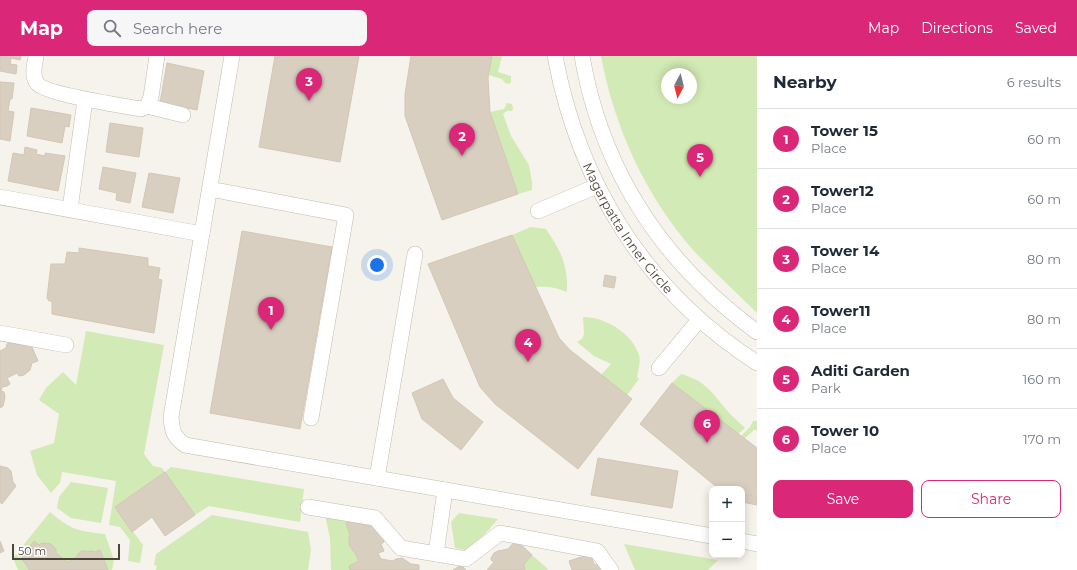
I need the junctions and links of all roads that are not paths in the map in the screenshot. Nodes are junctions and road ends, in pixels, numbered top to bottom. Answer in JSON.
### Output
{"nodes":[{"id":1,"x":36,"y":56,"type":"edge"},
{"id":2,"x":157,"y":56,"type":"edge"},
{"id":3,"x":232,"y":56,"type":"edge"},
{"id":4,"x":555,"y":56,"type":"edge"},
{"id":5,"x":582,"y":56,"type":"edge"},
{"id":6,"x":85,"y":100,"type":"junction"},
{"id":7,"x":147,"y":106,"type":"junction"},
{"id":8,"x":183,"y":115,"type":"dead end"},
{"id":9,"x":597,"y":186,"type":"junction"},
{"id":10,"x":210,"y":189,"type":"junction"},
{"id":11,"x":0,"y":197,"type":"edge"},
{"id":12,"x":70,"y":209,"type":"junction"},
{"id":13,"x":538,"y":211,"type":"dead end"},
{"id":14,"x":202,"y":234,"type":"junction"},
{"id":15,"x":416,"y":254,"type":"dead end"},
{"id":16,"x":700,"y":320,"type":"junction"},
{"id":17,"x":0,"y":332,"type":"edge"},
{"id":18,"x":757,"y":332,"type":"edge"},
{"id":19,"x":66,"y":345,"type":"dead end"},
{"id":20,"x":757,"y":363,"type":"edge"},
{"id":21,"x":660,"y":368,"type":"dead end"},
{"id":22,"x":310,"y":418,"type":"dead end"},
{"id":23,"x":377,"y":478,"type":"junction"},
{"id":24,"x":446,"y":490,"type":"junction"},
{"id":25,"x":308,"y":506,"type":"dead end"},
{"id":26,"x":709,"y":535,"type":"edge"},
{"id":27,"x":745,"y":542,"type":"edge"},
{"id":28,"x":757,"y":544,"type":"edge"},
{"id":29,"x":436,"y":554,"type":"junction"},
{"id":30,"x":612,"y":570,"type":"edge"}],
"edges":[{"from":1,"to":6,"type":"street"},
{"from":2,"to":7,"type":"street"},
{"from":3,"to":10,"type":"street"},
{"from":4,"to":9,"type":"street","name":"Magarpatta Inner Circle"},
{"from":5,"to":18,"type":"street","name":"Magarpatta Inner Circle"},
{"from":6,"to":7,"type":"street"},
{"from":6,"to":12,"type":"street"},
{"from":7,"to":8,"type":"street"},
{"from":9,"to":13,"type":"street"},
{"from":9,"to":16,"type":"street","name":"Magarpatta Inner Circle"},
{"from":10,"to":14,"type":"street"},
{"from":10,"to":22,"type":"street"},
{"from":11,"to":12,"type":"street"},
{"from":12,"to":14,"type":"street"},
{"from":14,"to":23,"type":"street"},
{"from":15,"to":23,"type":"street"},
{"from":16,"to":20,"type":"street","name":"Magarpatta Inner Circle"},
{"from":16,"to":21,"type":"street"},
{"from":17,"to":19,"type":"street"},
{"from":23,"to":24,"type":"street"},
{"from":24,"to":26,"type":"street"},
{"from":24,"to":29,"type":"street"},
{"from":25,"to":29,"type":"street"},
{"from":27,"to":28,"type":"street"},
{"from":29,"to":30,"type":"street"}]}
